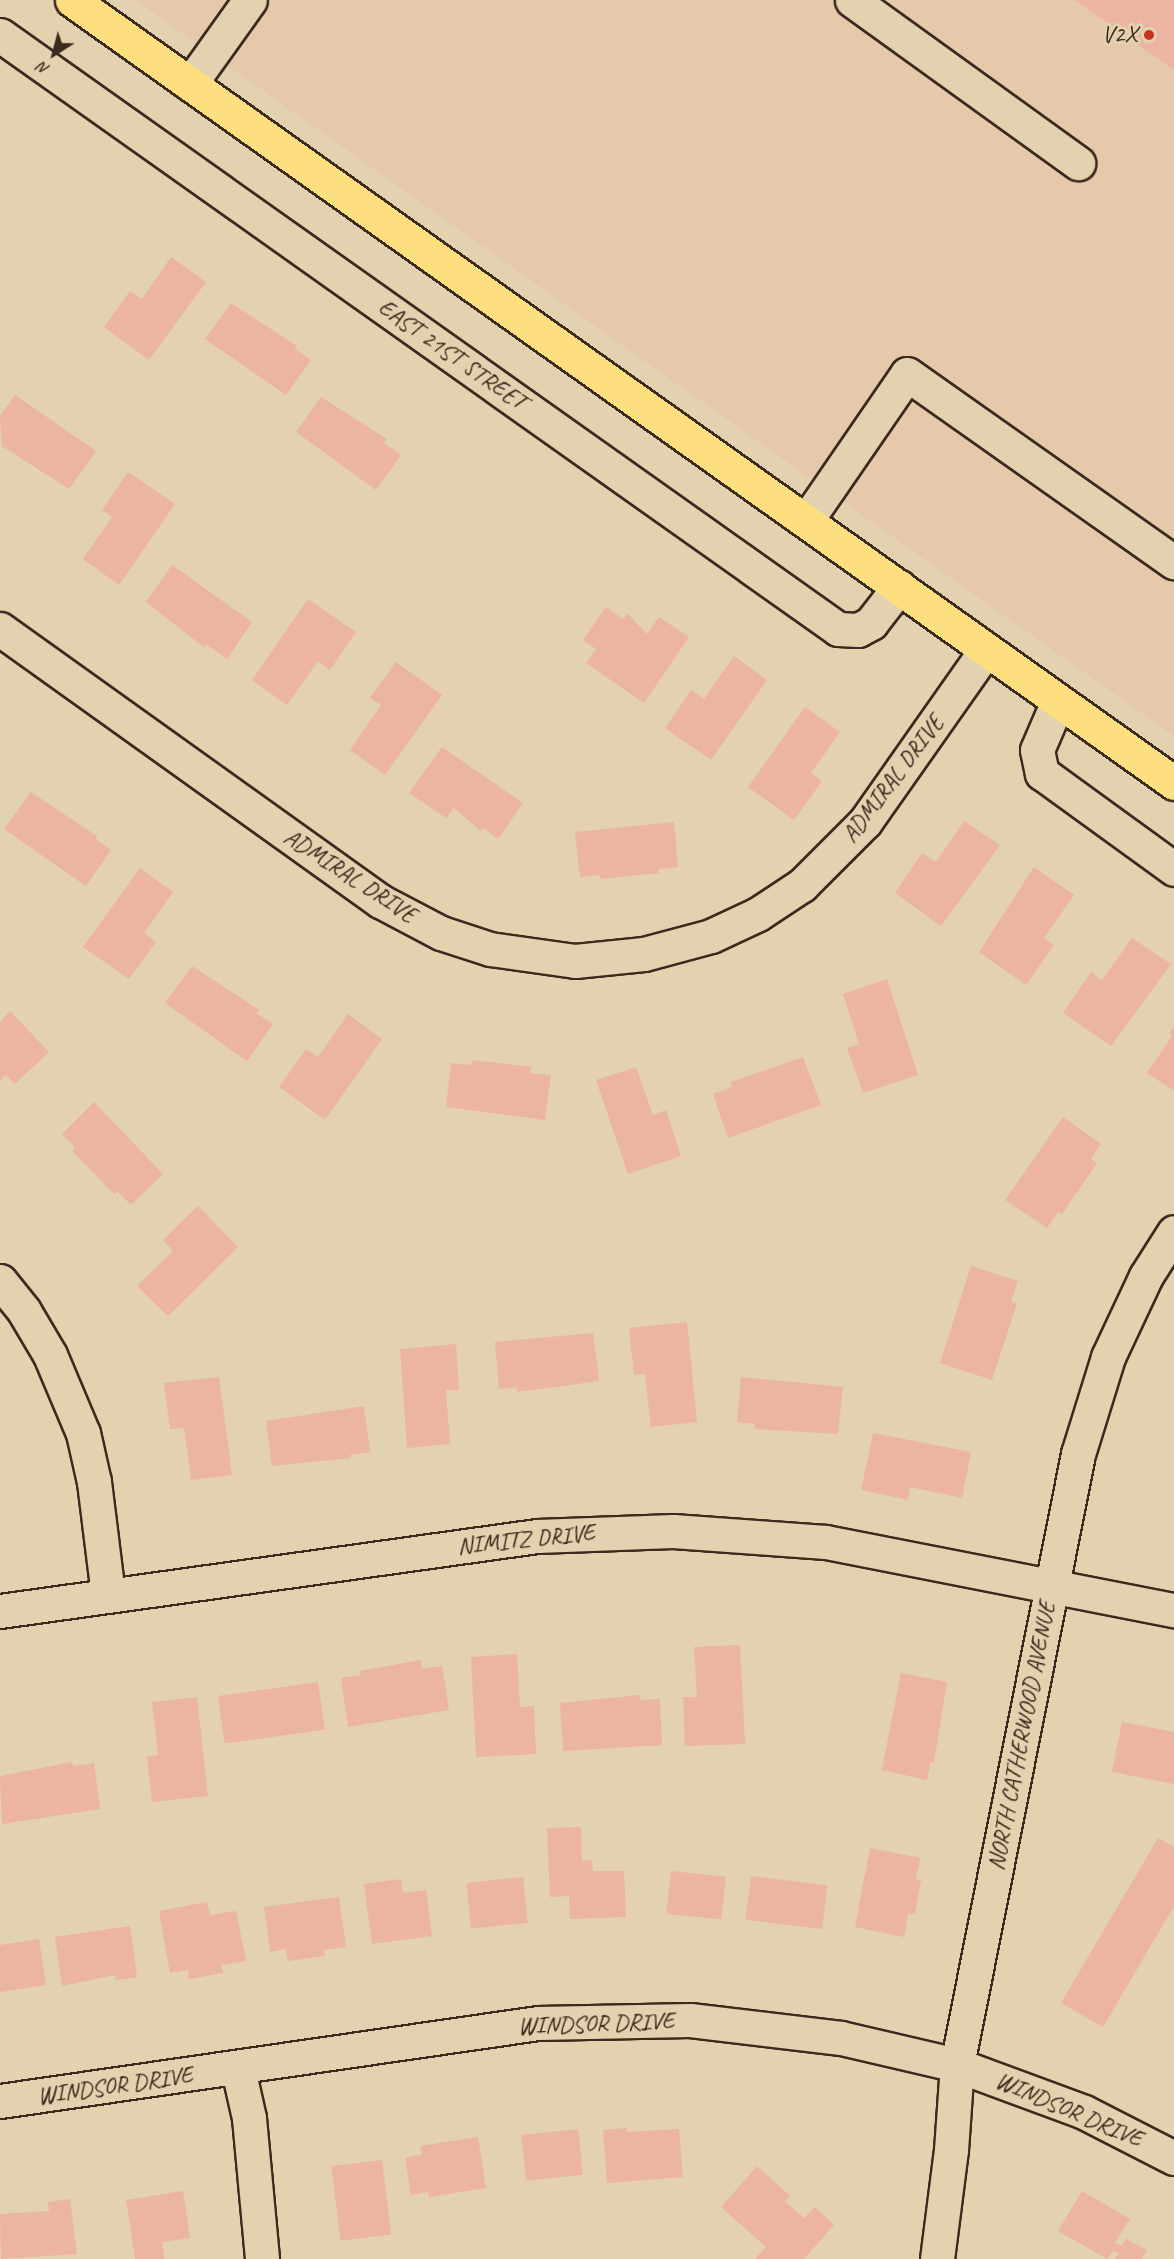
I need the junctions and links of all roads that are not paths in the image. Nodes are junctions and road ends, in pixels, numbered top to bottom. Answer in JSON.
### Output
{"nodes":[{"id":1,"x":72,"y":0,"type":"edge"},
{"id":2,"x":250,"y":0,"type":"edge"},
{"id":3,"x":852,"y":0,"type":"edge"},
{"id":4,"x":0,"y":35,"type":"edge"},
{"id":5,"x":190,"y":84,"type":"junction"},
{"id":6,"x":1078,"y":163,"type":"dead end"},
{"id":7,"x":806,"y":521,"type":"junction"},
{"id":8,"x":1174,"y":562,"type":"edge"},
{"id":9,"x":899,"y":587,"type":"junction"},
{"id":10,"x":0,"y":629,"type":"edge"},
{"id":11,"x":986,"y":650,"type":"junction"},
{"id":12,"x":1058,"y":701,"type":"junction"},
{"id":13,"x":1174,"y":783,"type":"edge"},
{"id":14,"x":1174,"y":869,"type":"edge"},
{"id":15,"x":1174,"y":1232,"type":"edge"},
{"id":16,"x":0,"y":1281,"type":"edge"},
{"id":17,"x":1052,"y":1586,"type":"junction"},
{"id":18,"x":108,"y":1595,"type":"junction"},
{"id":19,"x":1174,"y":1610,"type":"edge"},
{"id":20,"x":0,"y":1611,"type":"edge"},
{"id":21,"x":957,"y":2065,"type":"junction"},
{"id":22,"x":238,"y":2069,"type":"junction"},
{"id":23,"x":0,"y":2101,"type":"edge"},
{"id":24,"x":1174,"y":2158,"type":"edge"},
{"id":25,"x":262,"y":2259,"type":"edge"},
{"id":26,"x":937,"y":2259,"type":"edge"}],
"edges":[{"from":1,"to":5,"type":"main road"},
{"from":2,"to":5,"type":"street"},
{"from":3,"to":6,"type":"street"},
{"from":4,"to":9,"type":"street","name":"EAST 21ST STREET"},
{"from":5,"to":7,"type":"main road"},
{"from":7,"to":8,"type":"street"},
{"from":7,"to":9,"type":"main road"},
{"from":9,"to":11,"type":"main road"},
{"from":10,"to":11,"type":"street","name":"ADMIRAL DRIVE"},
{"from":11,"to":12,"type":"main road"},
{"from":12,"to":13,"type":"main road"},
{"from":12,"to":14,"type":"street"},
{"from":15,"to":17,"type":"street","name":"NORTH CATHERWOOD AVENUE"},
{"from":16,"to":18,"type":"street"},
{"from":17,"to":18,"type":"street","name":"NIMITZ DRIVE"},
{"from":17,"to":19,"type":"street","name":"NIMITZ DRIVE"},
{"from":17,"to":21,"type":"street","name":"NORTH CATHERWOOD AVENUE"},
{"from":18,"to":20,"type":"street","name":"NIMITZ DRIVE"},
{"from":21,"to":22,"type":"street","name":"WINDSOR DRIVE"},
{"from":21,"to":24,"type":"street","name":"WINDSOR DRIVE"},
{"from":21,"to":26,"type":"street","name":"NORTH CATHERWOOD AVENUE"},
{"from":22,"to":23,"type":"street","name":"WINDSOR DRIVE"},
{"from":22,"to":25,"type":"street"}]}
